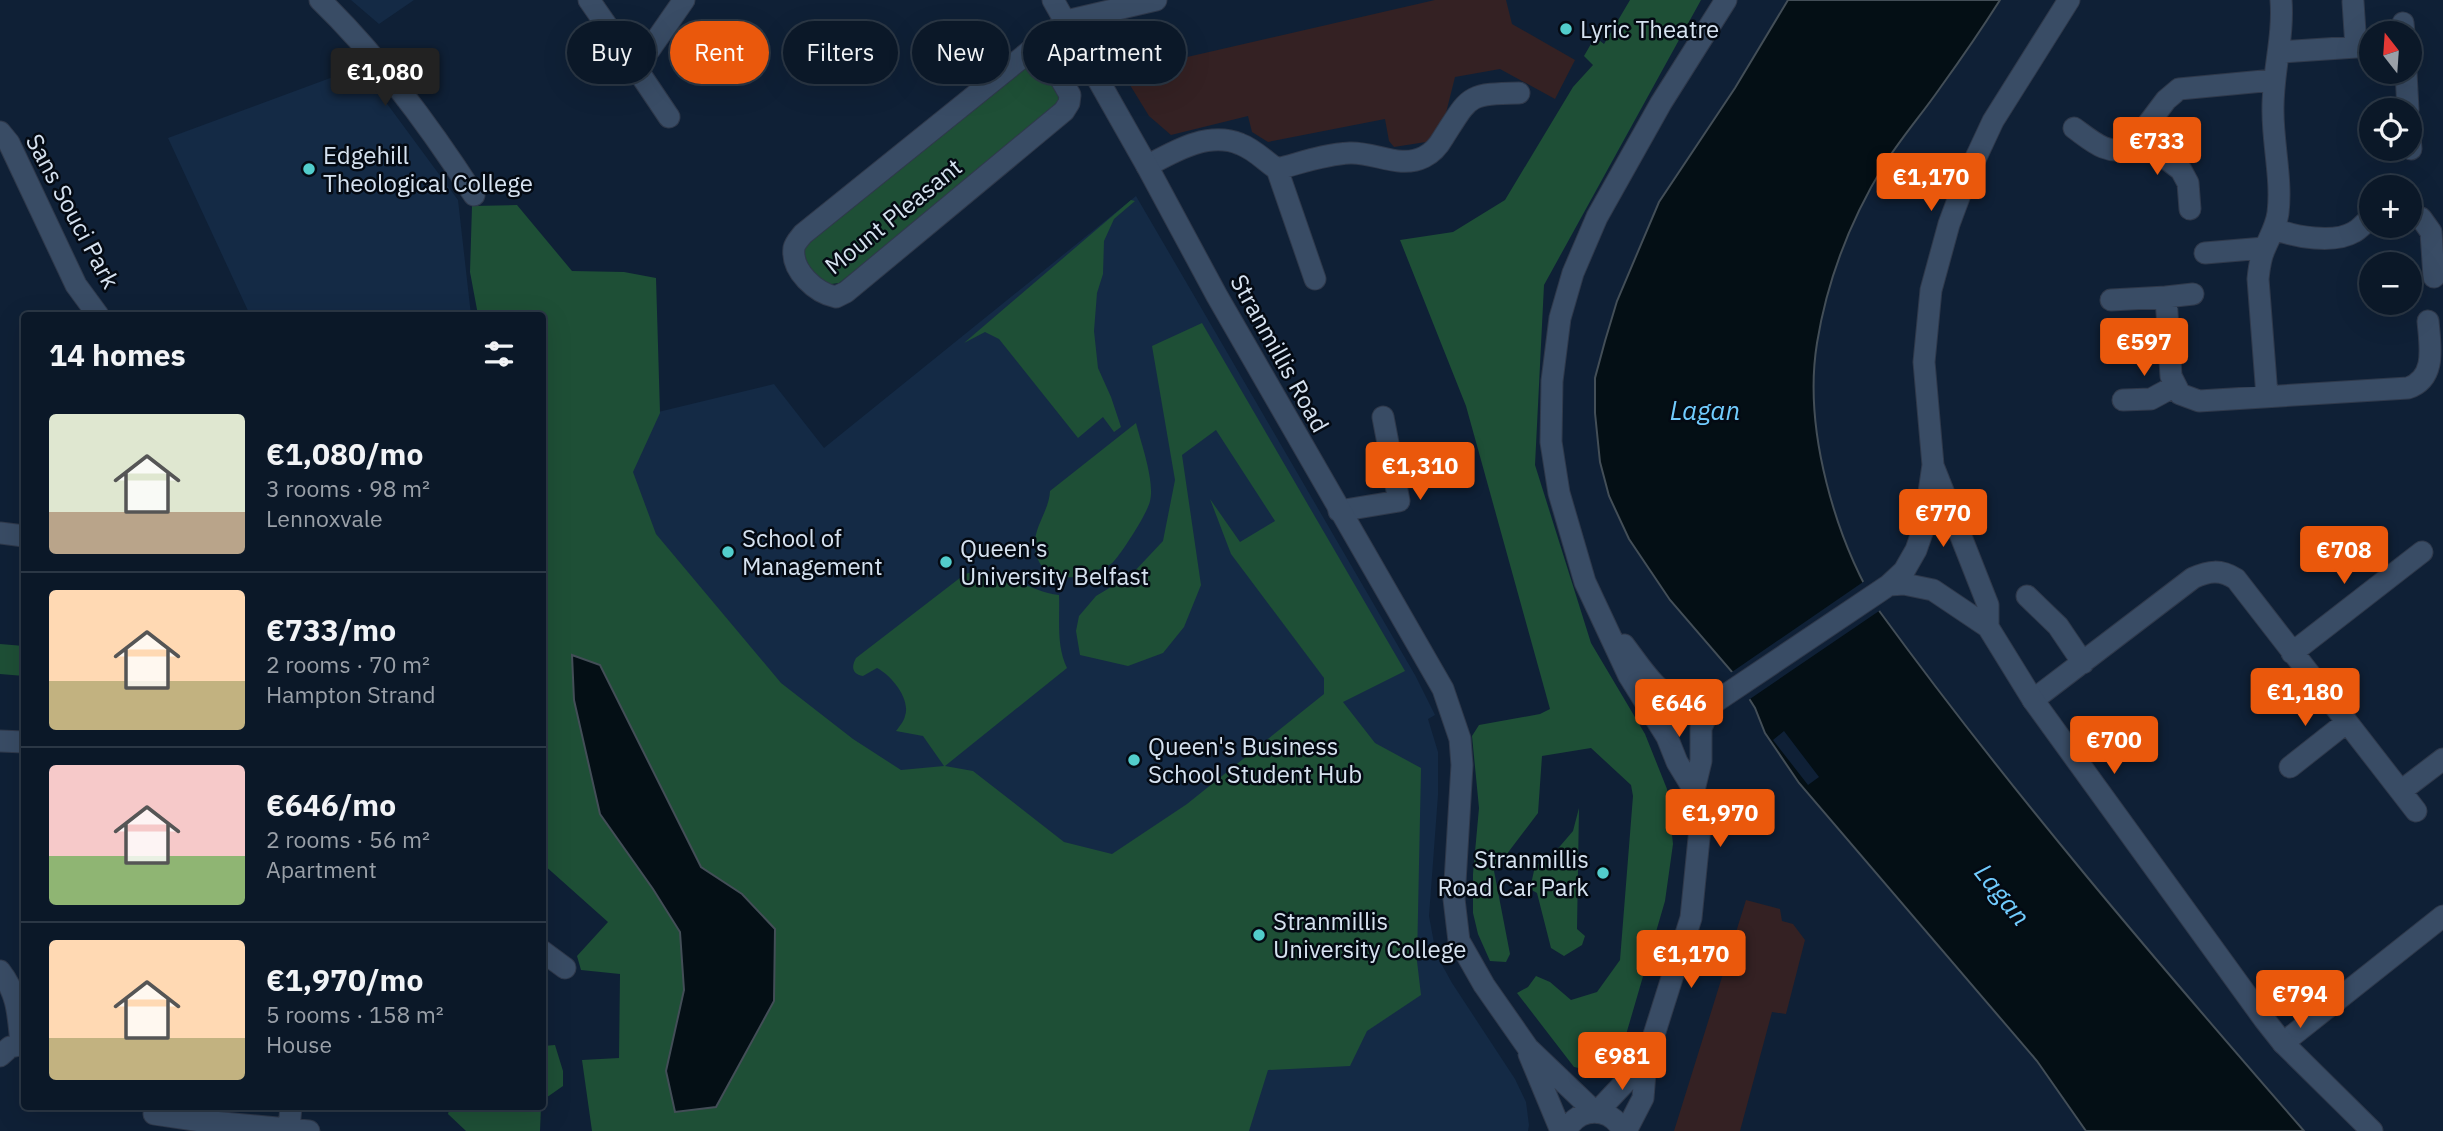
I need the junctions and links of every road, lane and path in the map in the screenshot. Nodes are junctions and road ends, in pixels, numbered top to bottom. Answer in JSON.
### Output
{"nodes":[{"id":1,"x":320,"y":0,"type":"edge"},
{"id":2,"x":589,"y":0,"type":"edge"},
{"id":3,"x":684,"y":0,"type":"edge"},
{"id":4,"x":1053,"y":0,"type":"edge"},
{"id":5,"x":1156,"y":0,"type":"edge"},
{"id":6,"x":1726,"y":0,"type":"edge"},
{"id":7,"x":2069,"y":0,"type":"edge"},
{"id":8,"x":2281,"y":0,"type":"edge"},
{"id":9,"x":2353,"y":2,"type":"dead end"},
{"id":10,"x":604,"y":21,"type":"edge"},
{"id":11,"x":1065,"y":21,"type":"edge"},
{"id":12,"x":1070,"y":21,"type":"edge"},
{"id":13,"x":2359,"y":29,"type":"edge"},
{"id":14,"x":656,"y":40,"type":"edge"},
{"id":15,"x":1040,"y":43,"type":"joint"},
{"id":16,"x":2359,"y":47,"type":"edge"},
{"id":17,"x":2280,"y":52,"type":"junction"},
{"id":18,"x":2274,"y":80,"type":"junction"},
{"id":19,"x":647,"y":84,"type":"edge"},
{"id":20,"x":1101,"y":84,"type":"edge"},
{"id":21,"x":1519,"y":93,"type":"dead end"},
{"id":22,"x":669,"y":117,"type":"dead end"},
{"id":23,"x":2074,"y":128,"type":"dead end"},
{"id":24,"x":0,"y":132,"type":"edge"},
{"id":25,"x":2139,"y":138,"type":"junction"},
{"id":26,"x":1147,"y":166,"type":"junction"},
{"id":27,"x":1277,"y":169,"type":"junction"},
{"id":28,"x":474,"y":195,"type":"dead end"},
{"id":29,"x":2190,"y":209,"type":"dead end"},
{"id":30,"x":2422,"y":219,"type":"edge"},
{"id":31,"x":2359,"y":227,"type":"edge"},
{"id":32,"x":2275,"y":229,"type":"junction"},
{"id":33,"x":2264,"y":248,"type":"junction"},
{"id":34,"x":2205,"y":253,"type":"dead end"},
{"id":35,"x":2434,"y":278,"type":"dead end"},
{"id":36,"x":1315,"y":279,"type":"dead end"},
{"id":37,"x":2193,"y":294,"type":"dead end"},
{"id":38,"x":2166,"y":297,"type":"junction"},
{"id":39,"x":2111,"y":300,"type":"dead end"},
{"id":40,"x":96,"y":312,"type":"edge"},
{"id":41,"x":2428,"y":321,"type":"dead end"},
{"id":42,"x":2175,"y":386,"type":"junction"},
{"id":43,"x":2267,"y":396,"type":"junction"},
{"id":44,"x":2123,"y":400,"type":"dead end"},
{"id":45,"x":1382,"y":418,"type":"dead end"},
{"id":46,"x":1933,"y":465,"type":"junction"},
{"id":47,"x":1339,"y":511,"type":"junction"},
{"id":48,"x":0,"y":533,"type":"edge"},
{"id":49,"x":21,"y":536,"type":"edge"},
{"id":50,"x":2422,"y":552,"type":"dead end"},
{"id":51,"x":1885,"y":588,"type":"junction"},
{"id":52,"x":2027,"y":596,"type":"dead end"},
{"id":53,"x":1601,"y":616,"type":"junction"},
{"id":54,"x":1988,"y":627,"type":"junction"},
{"id":55,"x":2292,"y":653,"type":"junction"},
{"id":56,"x":2083,"y":663,"type":"junction"},
{"id":57,"x":1719,"y":700,"type":"junction"},
{"id":58,"x":2033,"y":700,"type":"junction"},
{"id":59,"x":2347,"y":722,"type":"junction"},
{"id":60,"x":0,"y":741,"type":"edge"},
{"id":61,"x":21,"y":742,"type":"edge"},
{"id":62,"x":2443,"y":759,"type":"edge"},
{"id":63,"x":2290,"y":767,"type":"dead end"},
{"id":64,"x":1694,"y":790,"type":"junction"},
{"id":65,"x":2401,"y":791,"type":"junction"},
{"id":66,"x":2416,"y":811,"type":"dead end"},
{"id":67,"x":2443,"y":916,"type":"edge"},
{"id":68,"x":546,"y":954,"type":"edge"},
{"id":69,"x":565,"y":968,"type":"dead end"},
{"id":70,"x":0,"y":971,"type":"edge"},
{"id":71,"x":21,"y":1032,"type":"edge"},
{"id":72,"x":2283,"y":1043,"type":"junction"},
{"id":73,"x":21,"y":1044,"type":"edge"},
{"id":74,"x":1528,"y":1048,"type":"junction"},
{"id":75,"x":0,"y":1056,"type":"edge"},
{"id":76,"x":1646,"y":1060,"type":"junction"},
{"id":77,"x":292,"y":1110,"type":"edge"},
{"id":78,"x":1596,"y":1111,"type":"junction"},
{"id":79,"x":154,"y":1114,"type":"dead end"},
{"id":80,"x":299,"y":1130,"type":"edge"},
{"id":81,"x":1564,"y":1131,"type":"edge"},
{"id":82,"x":1624,"y":1131,"type":"edge"},
{"id":83,"x":2372,"y":1131,"type":"edge"}],
"edges":[{"from":1,"to":28,"type":"street"},
{"from":2,"to":10,"type":"street"},
{"from":3,"to":14,"type":"street"},
{"from":4,"to":11,"type":"street","name":"Stranmillis Road"},
{"from":5,"to":12,"type":"street"},
{"from":6,"to":53,"type":"street"},
{"from":7,"to":46,"type":"street"},
{"from":8,"to":17,"type":"street"},
{"from":9,"to":13,"type":"street"},
{"from":15,"to":15,"type":"street","name":"Mount Pleasant"},
{"from":16,"to":17,"type":"street"},
{"from":17,"to":18,"type":"street"},
{"from":18,"to":25,"type":"street"},
{"from":18,"to":32,"type":"street"},
{"from":19,"to":22,"type":"street"},
{"from":20,"to":26,"type":"street","name":"Stranmillis Road"},
{"from":21,"to":27,"type":"street"},
{"from":23,"to":25,"type":"street"},
{"from":24,"to":40,"type":"street","name":"Sans Souci Park"},
{"from":25,"to":29,"type":"street"},
{"from":26,"to":27,"type":"street"},
{"from":26,"to":47,"type":"street","name":"Stranmillis Road"},
{"from":27,"to":36,"type":"street"},
{"from":30,"to":35,"type":"street"},
{"from":31,"to":32,"type":"street"},
{"from":32,"to":33,"type":"street"},
{"from":33,"to":34,"type":"street"},
{"from":33,"to":43,"type":"street"},
{"from":37,"to":38,"type":"street"},
{"from":38,"to":39,"type":"street"},
{"from":38,"to":42,"type":"street"},
{"from":41,"to":43,"type":"street"},
{"from":42,"to":43,"type":"street"},
{"from":42,"to":44,"type":"street"},
{"from":45,"to":47,"type":"street"},
{"from":46,"to":51,"type":"street"},
{"from":46,"to":54,"type":"street"},
{"from":47,"to":74,"type":"street","name":"Stranmillis Road"},
{"from":48,"to":49,"type":"street"},
{"from":50,"to":55,"type":"street"},
{"from":51,"to":54,"type":"street"},
{"from":51,"to":57,"type":"street"},
{"from":52,"to":56,"type":"street"},
{"from":53,"to":57,"type":"street"},
{"from":53,"to":64,"type":"street"},
{"from":54,"to":58,"type":"street"},
{"from":55,"to":56,"type":"street"},
{"from":55,"to":59,"type":"street"},
{"from":56,"to":58,"type":"street"},
{"from":57,"to":64,"type":"street"},
{"from":58,"to":72,"type":"street"},
{"from":59,"to":63,"type":"street"},
{"from":59,"to":65,"type":"street"},
{"from":60,"to":61,"type":"street"},
{"from":62,"to":65,"type":"street"},
{"from":64,"to":76,"type":"street"},
{"from":65,"to":66,"type":"street"},
{"from":67,"to":72,"type":"street"},
{"from":68,"to":69,"type":"street"},
{"from":70,"to":71,"type":"street"},
{"from":72,"to":83,"type":"street"},
{"from":73,"to":75,"type":"street"},
{"from":74,"to":78,"type":"street","name":"Stranmillis Road"},
{"from":74,"to":81,"type":"street","name":"Stranmillis Road"},
{"from":76,"to":78,"type":"street"},
{"from":76,"to":82,"type":"street"},
{"from":77,"to":80,"type":"street"},
{"from":78,"to":81,"type":"street"},
{"from":78,"to":82,"type":"street","name":"Stranmillis Road"},
{"from":79,"to":80,"type":"street"}]}
